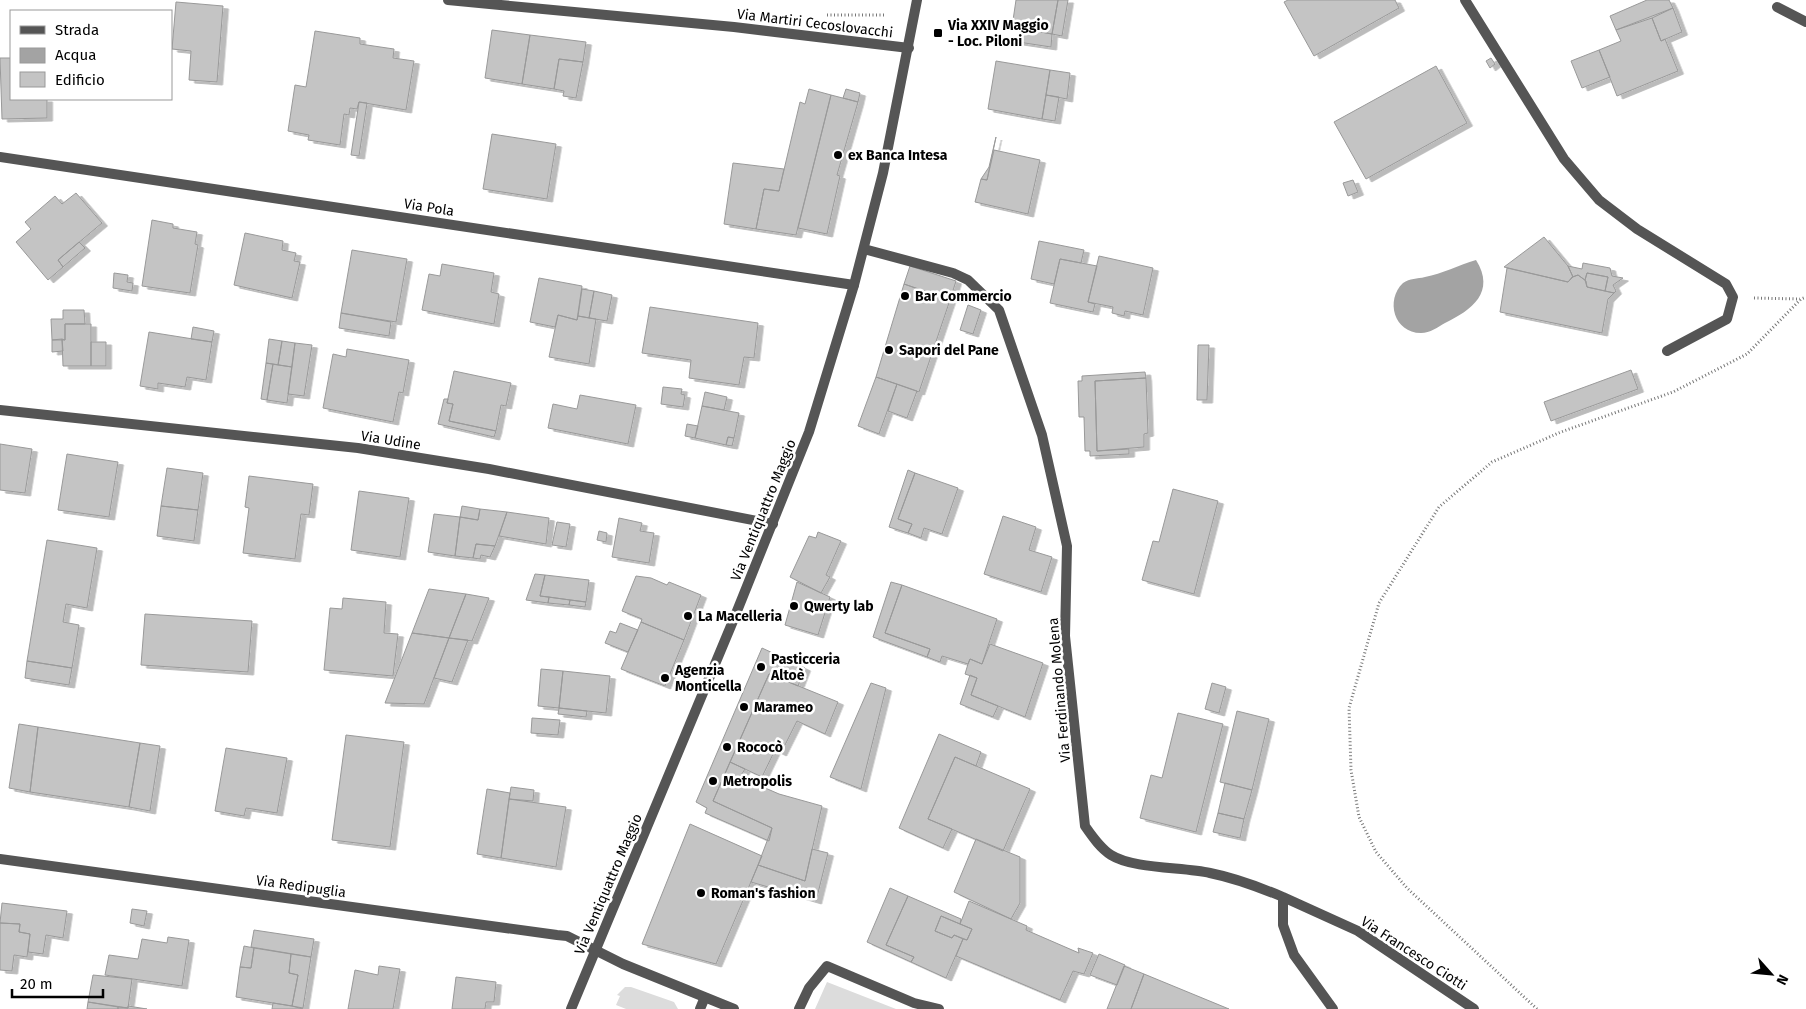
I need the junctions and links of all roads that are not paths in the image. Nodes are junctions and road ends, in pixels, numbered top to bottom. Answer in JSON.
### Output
{"nodes":[{"id":1,"x":448,"y":0,"type":"edge"},
{"id":2,"x":918,"y":0,"type":"edge"},
{"id":3,"x":1465,"y":0,"type":"edge"},
{"id":4,"x":1777,"y":7,"type":"dead end"},
{"id":5,"x":1806,"y":22,"type":"edge"},
{"id":6,"x":909,"y":48,"type":"junction"},
{"id":7,"x":0,"y":157,"type":"edge"},
{"id":8,"x":864,"y":249,"type":"junction"},
{"id":9,"x":854,"y":285,"type":"junction"},
{"id":10,"x":1667,"y":350,"type":"dead end"},
{"id":11,"x":0,"y":410,"type":"edge"},
{"id":12,"x":773,"y":524,"type":"junction"},
{"id":13,"x":0,"y":859,"type":"edge"},
{"id":14,"x":1283,"y":897,"type":"junction"},
{"id":15,"x":595,"y":950,"type":"junction"},
{"id":16,"x":705,"y":997,"type":"junction"},
{"id":17,"x":571,"y":1009,"type":"edge"},
{"id":18,"x":700,"y":1009,"type":"edge"},
{"id":19,"x":734,"y":1009,"type":"edge"},
{"id":20,"x":799,"y":1009,"type":"edge"},
{"id":21,"x":939,"y":1009,"type":"edge"},
{"id":22,"x":1333,"y":1009,"type":"edge"},
{"id":23,"x":1474,"y":1009,"type":"edge"}],
"edges":[{"from":1,"to":6,"type":"street","name":"Via Martiri Cecoslovacchi"},
{"from":2,"to":6,"type":"street","name":"Via Ventiquattro Maggio"},
{"from":3,"to":10,"type":"street"},
{"from":4,"to":5,"type":"street"},
{"from":6,"to":8,"type":"street","name":"Via Ventiquattro Maggio"},
{"from":7,"to":9,"type":"street","name":"Via Pola"},
{"from":8,"to":9,"type":"street","name":"Via Ventiquattro Maggio"},
{"from":8,"to":14,"type":"street","name":"Via Ferdinando Molena"},
{"from":9,"to":12,"type":"street","name":"Via Ventiquattro Maggio"},
{"from":11,"to":12,"type":"street","name":"Via Udine"},
{"from":12,"to":15,"type":"street","name":"Via Ventiquattro Maggio"},
{"from":13,"to":15,"type":"street","name":"Via Redipuglia"},
{"from":14,"to":22,"type":"street"},
{"from":14,"to":23,"type":"street","name":"Via Francesco Ciotti"},
{"from":15,"to":16,"type":"street","name":"Via Redipuglia"},
{"from":15,"to":17,"type":"street","name":"Via Ventiquattro Maggio"},
{"from":16,"to":18,"type":"street"},
{"from":16,"to":19,"type":"street","name":"Via Redipuglia"},
{"from":20,"to":21,"type":"street"}]}
